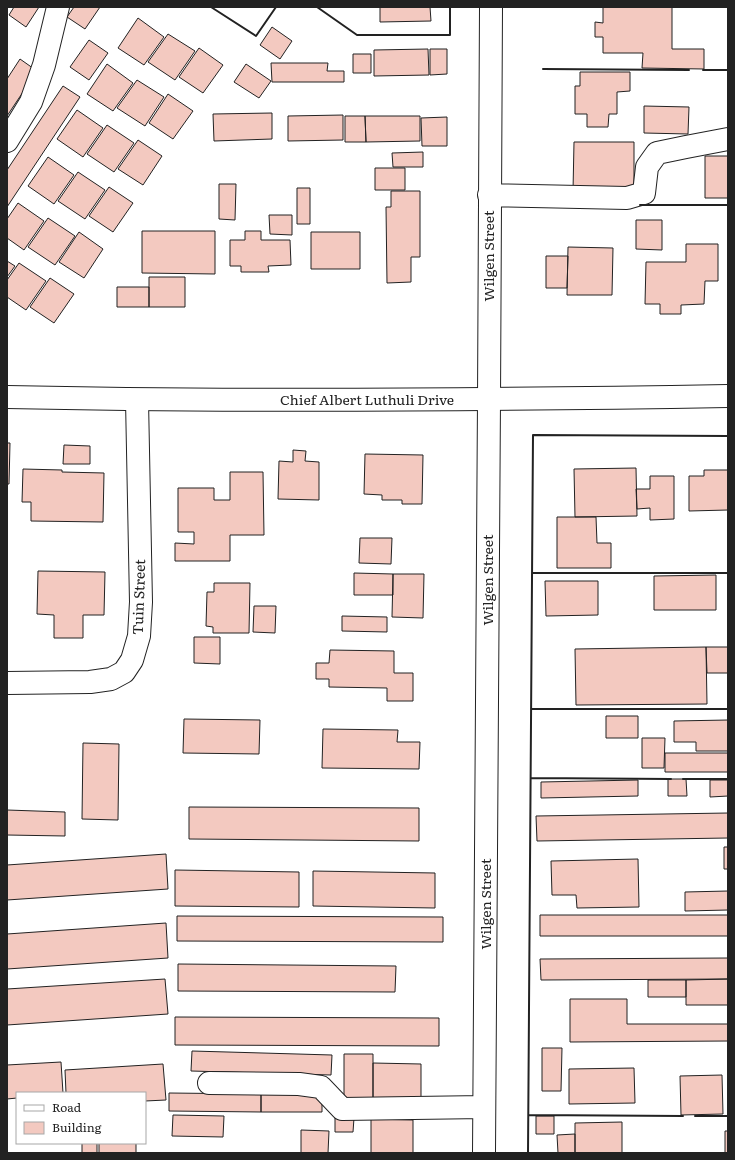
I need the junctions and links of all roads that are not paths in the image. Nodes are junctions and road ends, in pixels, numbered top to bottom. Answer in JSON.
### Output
{"nodes":[{"id":1,"x":58,"y":7,"type":"edge"},
{"id":2,"x":490,"y":7,"type":"edge"},
{"id":3,"x":728,"y":139,"type":"edge"},
{"id":4,"x":7,"y":141,"type":"edge"},
{"id":5,"x":489,"y":195,"type":"junction"},
{"id":6,"x":728,"y":396,"type":"edge"},
{"id":7,"x":7,"y":397,"type":"edge"},
{"id":8,"x":137,"y":400,"type":"junction"},
{"id":9,"x":489,"y":400,"type":"junction"},
{"id":10,"x":7,"y":683,"type":"edge"},
{"id":11,"x":209,"y":1083,"type":"dead end"},
{"id":12,"x":484,"y":1107,"type":"junction"},
{"id":13,"x":484,"y":1153,"type":"edge"}],
"edges":[{"from":1,"to":4,"type":"street"},
{"from":2,"to":5,"type":"street","name":"Wilgen Street"},
{"from":3,"to":5,"type":"street"},
{"from":5,"to":9,"type":"street","name":"Wilgen Street"},
{"from":6,"to":9,"type":"street","name":"Chief Albert Luthuli Drive"},
{"from":7,"to":8,"type":"street","name":"Chief Albert Luthuli Drive"},
{"from":8,"to":9,"type":"street","name":"Chief Albert Luthuli Drive"},
{"from":8,"to":10,"type":"street","name":"Tuin Street"},
{"from":9,"to":12,"type":"street","name":"Wilgen Street"},
{"from":11,"to":12,"type":"street"},
{"from":12,"to":13,"type":"street","name":"Wilgen Street"}]}
